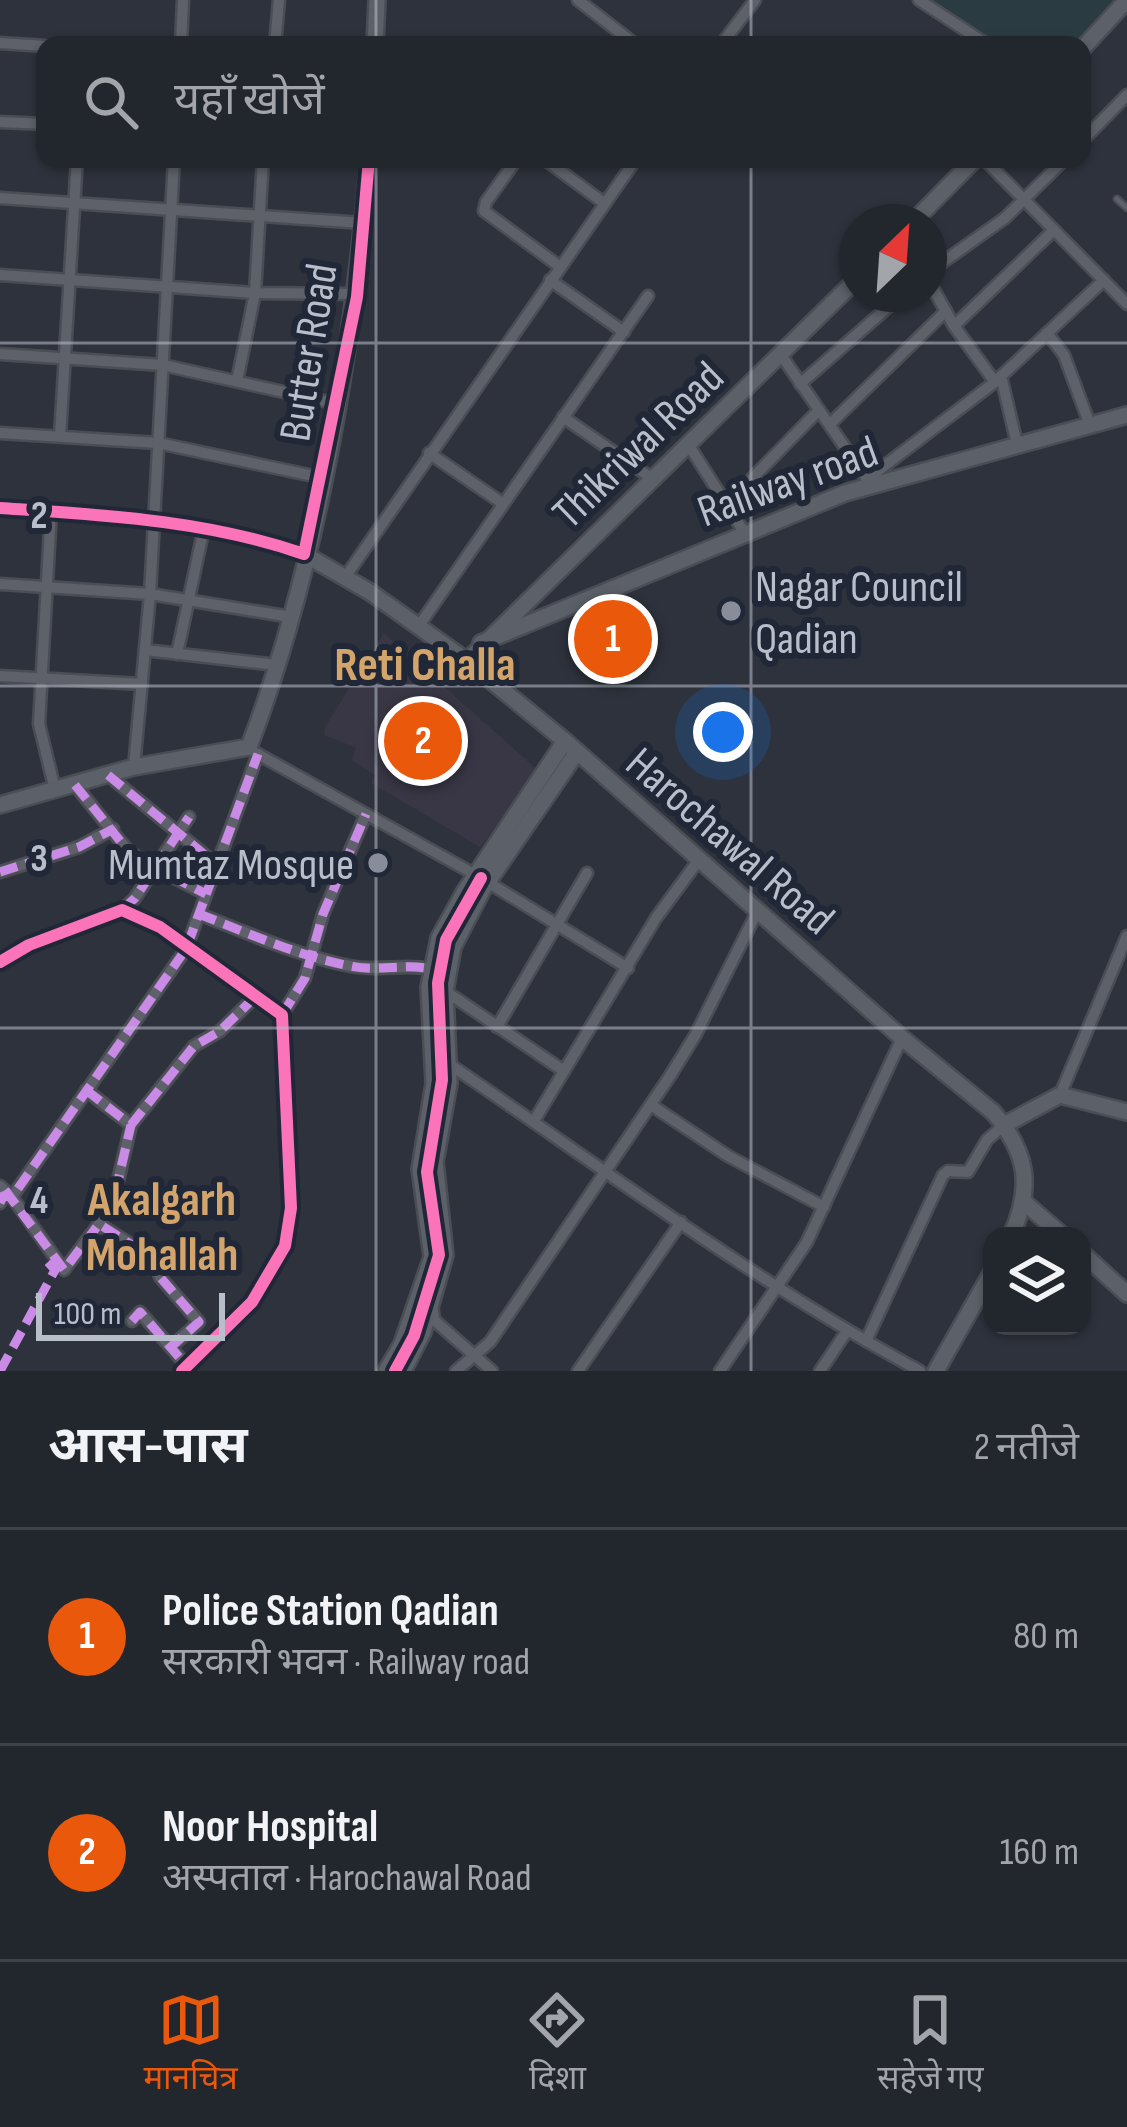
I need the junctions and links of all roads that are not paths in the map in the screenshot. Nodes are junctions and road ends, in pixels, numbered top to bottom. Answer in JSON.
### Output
{"nodes":[{"id":1,"x":183,"y":0,"type":"edge"},
{"id":2,"x":279,"y":0,"type":"edge"},
{"id":3,"x":377,"y":0,"type":"edge"},
{"id":4,"x":578,"y":0,"type":"edge"},
{"id":5,"x":755,"y":0,"type":"edge"},
{"id":6,"x":919,"y":0,"type":"edge"},
{"id":7,"x":1127,"y":0,"type":"edge"},
{"id":8,"x":181,"y":36,"type":"edge"},
{"id":9,"x":276,"y":36,"type":"edge"},
{"id":10,"x":375,"y":36,"type":"edge"},
{"id":11,"x":624,"y":36,"type":"edge"},
{"id":12,"x":728,"y":36,"type":"edge"},
{"id":13,"x":974,"y":36,"type":"edge"},
{"id":14,"x":1091,"y":39,"type":"edge"},
{"id":15,"x":0,"y":43,"type":"edge"},
{"id":16,"x":36,"y":45,"type":"edge"},
{"id":17,"x":1127,"y":95,"type":"edge"},
{"id":18,"x":0,"y":122,"type":"edge"},
{"id":19,"x":36,"y":124,"type":"edge"},
{"id":20,"x":1091,"y":133,"type":"edge"},
{"id":21,"x":77,"y":168,"type":"edge"},
{"id":22,"x":173,"y":168,"type":"edge"},
{"id":23,"x":263,"y":168,"type":"edge"},
{"id":24,"x":368,"y":168,"type":"edge"},
{"id":25,"x":511,"y":168,"type":"edge"},
{"id":26,"x":556,"y":168,"type":"edge"},
{"id":27,"x":629,"y":168,"type":"edge"},
{"id":28,"x":965,"y":168,"type":"edge"},
{"id":29,"x":993,"y":168,"type":"edge"},
{"id":30,"x":1056,"y":168,"type":"edge"},
{"id":31,"x":0,"y":198,"type":"edge"},
{"id":32,"x":1117,"y":199,"type":"dead end"},
{"id":33,"x":1025,"y":200,"type":"junction"},
{"id":34,"x":75,"y":203,"type":"junction"},
{"id":35,"x":604,"y":203,"type":"junction"},
{"id":36,"x":930,"y":204,"type":"edge"},
{"id":37,"x":1127,"y":208,"type":"edge"},
{"id":38,"x":171,"y":209,"type":"junction"},
{"id":39,"x":260,"y":215,"type":"junction"},
{"id":40,"x":364,"y":223,"type":"junction"},
{"id":41,"x":1054,"y":230,"type":"junction"},
{"id":42,"x":947,"y":258,"type":"edge"},
{"id":43,"x":559,"y":266,"type":"junction"},
{"id":44,"x":0,"y":274,"type":"edge"},
{"id":45,"x":70,"y":280,"type":"junction"},
{"id":46,"x":550,"y":280,"type":"junction"},
{"id":47,"x":1103,"y":280,"type":"junction"},
{"id":48,"x":167,"y":286,"type":"junction"},
{"id":49,"x":255,"y":293,"type":"junction"},
{"id":50,"x":357,"y":294,"type":"junction"},
{"id":51,"x":1124,"y":295,"type":"edge"},
{"id":52,"x":648,"y":296,"type":"dead end"},
{"id":53,"x":839,"y":297,"type":"edge"},
{"id":54,"x":882,"y":312,"type":"edge"},
{"id":55,"x":945,"y":312,"type":"edge"},
{"id":56,"x":947,"y":312,"type":"edge"},
{"id":57,"x":954,"y":326,"type":"junction"},
{"id":58,"x":624,"y":332,"type":"junction"},
{"id":59,"x":1048,"y":333,"type":"junction"},
{"id":60,"x":0,"y":354,"type":"edge"},
{"id":61,"x":781,"y":355,"type":"junction"},
{"id":62,"x":65,"y":356,"type":"junction"},
{"id":63,"x":163,"y":365,"type":"junction"},
{"id":64,"x":998,"y":379,"type":"junction"},
{"id":65,"x":237,"y":381,"type":"junction"},
{"id":66,"x":800,"y":384,"type":"junction"},
{"id":67,"x":337,"y":404,"type":"junction"},
{"id":68,"x":819,"y":410,"type":"junction"},
{"id":69,"x":1127,"y":415,"type":"edge"},
{"id":70,"x":563,"y":417,"type":"junction"},
{"id":71,"x":830,"y":424,"type":"junction"},
{"id":72,"x":1090,"y":425,"type":"junction"},
{"id":73,"x":0,"y":433,"type":"edge"},
{"id":74,"x":60,"y":436,"type":"junction"},
{"id":75,"x":158,"y":443,"type":"junction"},
{"id":76,"x":688,"y":444,"type":"junction"},
{"id":77,"x":1017,"y":444,"type":"junction"},
{"id":78,"x":429,"y":453,"type":"junction"},
{"id":79,"x":323,"y":478,"type":"junction"},
{"id":80,"x":652,"y":478,"type":"junction"},
{"id":81,"x":869,"y":482,"type":"junction"},
{"id":82,"x":502,"y":503,"type":"junction"},
{"id":83,"x":727,"y":505,"type":"junction"},
{"id":84,"x":0,"y":508,"type":"edge"},
{"id":85,"x":51,"y":512,"type":"junction"},
{"id":86,"x":154,"y":520,"type":"junction"},
{"id":87,"x":204,"y":529,"type":"junction"},
{"id":88,"x":744,"y":532,"type":"junction"},
{"id":89,"x":304,"y":554,"type":"junction"},
{"id":90,"x":346,"y":576,"type":"junction"},
{"id":91,"x":0,"y":584,"type":"edge"},
{"id":92,"x":47,"y":587,"type":"junction"},
{"id":93,"x":150,"y":594,"type":"junction"},
{"id":94,"x":188,"y":600,"type":"junction"},
{"id":95,"x":291,"y":617,"type":"junction"},
{"id":96,"x":418,"y":627,"type":"junction"},
{"id":97,"x":482,"y":643,"type":"junction"},
{"id":98,"x":145,"y":650,"type":"junction"},
{"id":99,"x":178,"y":654,"type":"junction"},
{"id":100,"x":467,"y":662,"type":"junction"},
{"id":101,"x":277,"y":665,"type":"junction"},
{"id":102,"x":0,"y":676,"type":"edge"},
{"id":103,"x":41,"y":678,"type":"junction"},
{"id":104,"x":142,"y":684,"type":"junction"},
{"id":105,"x":571,"y":747,"type":"junction"},
{"id":106,"x":253,"y":751,"type":"junction"},
{"id":107,"x":134,"y":767,"type":"junction"},
{"id":108,"x":108,"y":775,"type":"junction"},
{"id":109,"x":75,"y":785,"type":"junction"},
{"id":110,"x":55,"y":790,"type":"junction"},
{"id":111,"x":0,"y":805,"type":"edge"},
{"id":112,"x":366,"y":814,"type":"junction"},
{"id":113,"x":189,"y":817,"type":"dead end"},
{"id":114,"x":113,"y":829,"type":"junction"},
{"id":115,"x":178,"y":834,"type":"junction"},
{"id":116,"x":698,"y":861,"type":"junction"},
{"id":117,"x":217,"y":865,"type":"junction"},
{"id":118,"x":155,"y":868,"type":"junction"},
{"id":119,"x":0,"y":872,"type":"edge"},
{"id":120,"x":587,"y":872,"type":"dead end"},
{"id":121,"x":482,"y":879,"type":"junction"},
{"id":122,"x":206,"y":894,"type":"junction"},
{"id":123,"x":122,"y":910,"type":"junction"},
{"id":124,"x":758,"y":910,"type":"junction"},
{"id":125,"x":199,"y":914,"type":"junction"},
{"id":126,"x":556,"y":925,"type":"junction"},
{"id":127,"x":1127,"y":936,"type":"edge"},
{"id":128,"x":186,"y":949,"type":"junction"},
{"id":129,"x":312,"y":957,"type":"junction"},
{"id":130,"x":0,"y":962,"type":"edge"},
{"id":131,"x":628,"y":968,"type":"junction"},
{"id":132,"x":432,"y":969,"type":"junction"},
{"id":133,"x":437,"y":989,"type":"junction"},
{"id":134,"x":256,"y":996,"type":"junction"},
{"id":135,"x":282,"y":1015,"type":"junction"},
{"id":136,"x":497,"y":1027,"type":"junction"},
{"id":137,"x":902,"y":1038,"type":"junction"},
{"id":138,"x":564,"y":1072,"type":"junction"},
{"id":139,"x":444,"y":1073,"type":"junction"},
{"id":140,"x":86,"y":1090,"type":"junction"},
{"id":141,"x":1060,"y":1095,"type":"junction"},
{"id":142,"x":651,"y":1105,"type":"junction"},
{"id":143,"x":1127,"y":1112,"type":"edge"},
{"id":144,"x":534,"y":1121,"type":"junction"},
{"id":145,"x":131,"y":1125,"type":"junction"},
{"id":146,"x":1004,"y":1125,"type":"junction"},
{"id":147,"x":605,"y":1173,"type":"junction"},
{"id":148,"x":0,"y":1186,"type":"edge"},
{"id":149,"x":6,"y":1200,"type":"edge"},
{"id":150,"x":1025,"y":1203,"type":"junction"},
{"id":151,"x":824,"y":1207,"type":"junction"},
{"id":152,"x":681,"y":1222,"type":"junction"},
{"id":153,"x":99,"y":1224,"type":"junction"},
{"id":154,"x":1016,"y":1227,"type":"edge"},
{"id":155,"x":1053,"y":1227,"type":"edge"},
{"id":156,"x":439,"y":1247,"type":"junction"},
{"id":157,"x":1091,"y":1261,"type":"edge"},
{"id":158,"x":777,"y":1285,"type":"junction"},
{"id":159,"x":983,"y":1288,"type":"edge"},
{"id":160,"x":1127,"y":1294,"type":"edge"},
{"id":161,"x":431,"y":1305,"type":"junction"},
{"id":162,"x":133,"y":1322,"type":"dead end"},
{"id":163,"x":847,"y":1331,"type":"junction"},
{"id":164,"x":866,"y":1342,"type":"junction"},
{"id":165,"x":171,"y":1347,"type":"junction"},
{"id":166,"x":475,"y":1359,"type":"junction"},
{"id":167,"x":185,"y":1369,"type":"edge"},
{"id":168,"x":386,"y":1371,"type":"edge"},
{"id":169,"x":403,"y":1371,"type":"edge"},
{"id":170,"x":456,"y":1371,"type":"edge"},
{"id":171,"x":493,"y":1371,"type":"edge"},
{"id":172,"x":578,"y":1371,"type":"edge"},
{"id":173,"x":720,"y":1371,"type":"edge"},
{"id":174,"x":820,"y":1371,"type":"edge"},
{"id":175,"x":920,"y":1371,"type":"edge"},
{"id":176,"x":936,"y":1371,"type":"edge"}],
"edges":[{"from":1,"to":8,"type":"street"},
{"from":2,"to":9,"type":"street"},
{"from":3,"to":10,"type":"main road"},
{"from":4,"to":11,"type":"street"},
{"from":5,"to":12,"type":"street"},
{"from":6,"to":13,"type":"street"},
{"from":7,"to":14,"type":"main road"},
{"from":15,"to":16,"type":"street"},
{"from":17,"to":20,"type":"street"},
{"from":18,"to":19,"type":"street"},
{"from":21,"to":34,"type":"street"},
{"from":22,"to":38,"type":"street"},
{"from":23,"to":39,"type":"street"},
{"from":24,"to":40,"type":"main road","name":"Butter Road"},
{"from":25,"to":43,"type":"street"},
{"from":26,"to":35,"type":"street"},
{"from":27,"to":35,"type":"street"},
{"from":28,"to":36,"type":"main road"},
{"from":29,"to":33,"type":"street"},
{"from":30,"to":33,"type":"street"},
{"from":31,"to":34,"type":"street"},
{"from":32,"to":37,"type":"lane"},
{"from":33,"to":41,"type":"street"},
{"from":33,"to":42,"type":"street"},
{"from":34,"to":38,"type":"street"},
{"from":34,"to":45,"type":"street"},
{"from":35,"to":43,"type":"street"},
{"from":38,"to":39,"type":"street"},
{"from":38,"to":48,"type":"street"},
{"from":39,"to":40,"type":"street"},
{"from":39,"to":49,"type":"street"},
{"from":40,"to":50,"type":"main road","name":"Butter Road"},
{"from":41,"to":47,"type":"street"},
{"from":41,"to":57,"type":"street"},
{"from":43,"to":46,"type":"street"},
{"from":44,"to":45,"type":"street"},
{"from":45,"to":48,"type":"street"},
{"from":45,"to":62,"type":"street"},
{"from":46,"to":58,"type":"street"},
{"from":46,"to":78,"type":"street"},
{"from":47,"to":51,"type":"street"},
{"from":47,"to":59,"type":"street"},
{"from":48,"to":49,"type":"street"},
{"from":48,"to":63,"type":"street"},
{"from":49,"to":50,"type":"street"},
{"from":49,"to":65,"type":"street"},
{"from":50,"to":67,"type":"main road","name":"Butter Road"},
{"from":52,"to":58,"type":"street"},
{"from":53,"to":61,"type":"main road","name":"Thikriwal Road"},
{"from":54,"to":66,"type":"street"},
{"from":55,"to":71,"type":"street"},
{"from":56,"to":57,"type":"street"},
{"from":57,"to":64,"type":"street"},
{"from":58,"to":70,"type":"street"},
{"from":59,"to":64,"type":"street"},
{"from":59,"to":72,"type":"street"},
{"from":60,"to":62,"type":"street"},
{"from":61,"to":66,"type":"street"},
{"from":61,"to":76,"type":"main road","name":"Thikriwal Road"},
{"from":62,"to":63,"type":"street"},
{"from":62,"to":74,"type":"street"},
{"from":63,"to":65,"type":"street"},
{"from":63,"to":75,"type":"street"},
{"from":64,"to":77,"type":"street"},
{"from":64,"to":81,"type":"street"},
{"from":65,"to":67,"type":"street"},
{"from":66,"to":68,"type":"street"},
{"from":67,"to":79,"type":"main road","name":"Butter Road"},
{"from":68,"to":71,"type":"street"},
{"from":68,"to":83,"type":"street"},
{"from":69,"to":72,"type":"main road","name":"Railway road"},
{"from":70,"to":80,"type":"street"},
{"from":70,"to":82,"type":"street"},
{"from":71,"to":81,"type":"street"},
{"from":72,"to":77,"type":"main road","name":"Railway road"},
{"from":73,"to":74,"type":"street"},
{"from":74,"to":75,"type":"street"},
{"from":75,"to":79,"type":"street"},
{"from":75,"to":86,"type":"street"},
{"from":76,"to":80,"type":"main road","name":"Thikriwal Road"},
{"from":76,"to":83,"type":"street"},
{"from":77,"to":81,"type":"main road","name":"Railway road"},
{"from":78,"to":82,"type":"street"},
{"from":78,"to":90,"type":"street"},
{"from":79,"to":89,"type":"main road","name":"Butter Road"},
{"from":80,"to":97,"type":"main road","name":"Thikriwal Road"},
{"from":81,"to":88,"type":"main road","name":"Railway road"},
{"from":82,"to":96,"type":"street"},
{"from":83,"to":88,"type":"street"},
{"from":84,"to":85,"type":"street"},
{"from":85,"to":86,"type":"street"},
{"from":85,"to":92,"type":"street"},
{"from":86,"to":87,"type":"street"},
{"from":86,"to":93,"type":"street"},
{"from":87,"to":89,"type":"street"},
{"from":87,"to":94,"type":"street"},
{"from":88,"to":97,"type":"main road","name":"Railway road"},
{"from":89,"to":90,"type":"main road","name":"Harochawal Road"},
{"from":89,"to":95,"type":"main road","name":"Butter Road"},
{"from":90,"to":96,"type":"main road","name":"Harochawal Road"},
{"from":91,"to":92,"type":"street"},
{"from":92,"to":93,"type":"street"},
{"from":92,"to":103,"type":"street"},
{"from":93,"to":94,"type":"street"},
{"from":93,"to":98,"type":"street"},
{"from":94,"to":95,"type":"street"},
{"from":94,"to":99,"type":"street"},
{"from":95,"to":101,"type":"main road","name":"Butter Road"},
{"from":96,"to":100,"type":"main road","name":"Harochawal Road"},
{"from":97,"to":100,"type":"main road","name":"Thikriwal Road"},
{"from":98,"to":99,"type":"street"},
{"from":98,"to":104,"type":"street"},
{"from":99,"to":101,"type":"street"},
{"from":100,"to":105,"type":"main road","name":"Harochawal Road"},
{"from":101,"to":106,"type":"main road","name":"Butter Road"},
{"from":102,"to":103,"type":"street"},
{"from":103,"to":104,"type":"street"},
{"from":103,"to":110,"type":"street"},
{"from":104,"to":107,"type":"street"},
{"from":105,"to":116,"type":"main road","name":"Harochawal Road"},
{"from":105,"to":121,"type":"main road"},
{"from":106,"to":107,"type":"main road"},
{"from":106,"to":112,"type":"street"},
{"from":106,"to":117,"type":"street"},
{"from":107,"to":108,"type":"main road"},
{"from":108,"to":109,"type":"main road"},
{"from":108,"to":115,"type":"street"},
{"from":109,"to":110,"type":"main road"},
{"from":109,"to":114,"type":"street"},
{"from":110,"to":111,"type":"main road"},
{"from":112,"to":121,"type":"street"},
{"from":112,"to":129,"type":"street"},
{"from":113,"to":115,"type":"street"},
{"from":114,"to":118,"type":"street"},
{"from":114,"to":119,"type":"street"},
{"from":115,"to":117,"type":"street"},
{"from":115,"to":118,"type":"street"},
{"from":116,"to":124,"type":"main road","name":"Harochawal Road"},
{"from":116,"to":131,"type":"street"},
{"from":117,"to":122,"type":"street"},
{"from":118,"to":122,"type":"street"},
{"from":118,"to":123,"type":"street"},
{"from":120,"to":126,"type":"street"},
{"from":121,"to":126,"type":"street"},
{"from":121,"to":132,"type":"main road"},
{"from":121,"to":133,"type":"main road"},
{"from":122,"to":125,"type":"street"},
{"from":123,"to":128,"type":"street"},
{"from":123,"to":130,"type":"street"},
{"from":124,"to":137,"type":"main road","name":"Harochawal Road"},
{"from":124,"to":142,"type":"street"},
{"from":125,"to":128,"type":"street"},
{"from":125,"to":129,"type":"street"},
{"from":126,"to":131,"type":"street"},
{"from":126,"to":136,"type":"street"},
{"from":127,"to":141,"type":"street"},
{"from":128,"to":134,"type":"street"},
{"from":128,"to":140,"type":"street"},
{"from":129,"to":132,"type":"street"},
{"from":129,"to":135,"type":"street"},
{"from":131,"to":138,"type":"street"},
{"from":132,"to":133,"type":"main road"},
{"from":133,"to":136,"type":"street"},
{"from":133,"to":139,"type":"main road"},
{"from":134,"to":135,"type":"street"},
{"from":134,"to":145,"type":"street"},
{"from":135,"to":167,"type":"street"},
{"from":136,"to":138,"type":"street"},
{"from":137,"to":146,"type":"main road","name":"Harochawal Road"},
{"from":137,"to":151,"type":"street"},
{"from":138,"to":144,"type":"street"},
{"from":139,"to":144,"type":"street"},
{"from":139,"to":156,"type":"main road"},
{"from":140,"to":145,"type":"street"},
{"from":140,"to":149,"type":"street"},
{"from":141,"to":143,"type":"main road"},
{"from":141,"to":146,"type":"main road"},
{"from":142,"to":147,"type":"street"},
{"from":142,"to":151,"type":"street"},
{"from":144,"to":147,"type":"street"},
{"from":145,"to":153,"type":"street"},
{"from":146,"to":150,"type":"main road","name":"Harochawal Road"},
{"from":146,"to":164,"type":"street"},
{"from":147,"to":152,"type":"street"},
{"from":147,"to":166,"type":"street"},
{"from":148,"to":149,"type":"street"},
{"from":149,"to":153,"type":"street"},
{"from":150,"to":154,"type":"main road"},
{"from":150,"to":155,"type":"main road"},
{"from":151,"to":158,"type":"street"},
{"from":152,"to":158,"type":"street"},
{"from":152,"to":172,"type":"street"},
{"from":153,"to":165,"type":"street"},
{"from":156,"to":161,"type":"main road"},
{"from":156,"to":168,"type":"main road"},
{"from":157,"to":160,"type":"main road"},
{"from":158,"to":163,"type":"street"},
{"from":158,"to":173,"type":"street"},
{"from":159,"to":176,"type":"main road"},
{"from":161,"to":166,"type":"street"},
{"from":161,"to":169,"type":"main road"},
{"from":162,"to":165,"type":"street"},
{"from":163,"to":164,"type":"street"},
{"from":163,"to":174,"type":"street"},
{"from":164,"to":175,"type":"street"},
{"from":165,"to":167,"type":"street"},
{"from":166,"to":170,"type":"street"},
{"from":166,"to":171,"type":"street"}]}
